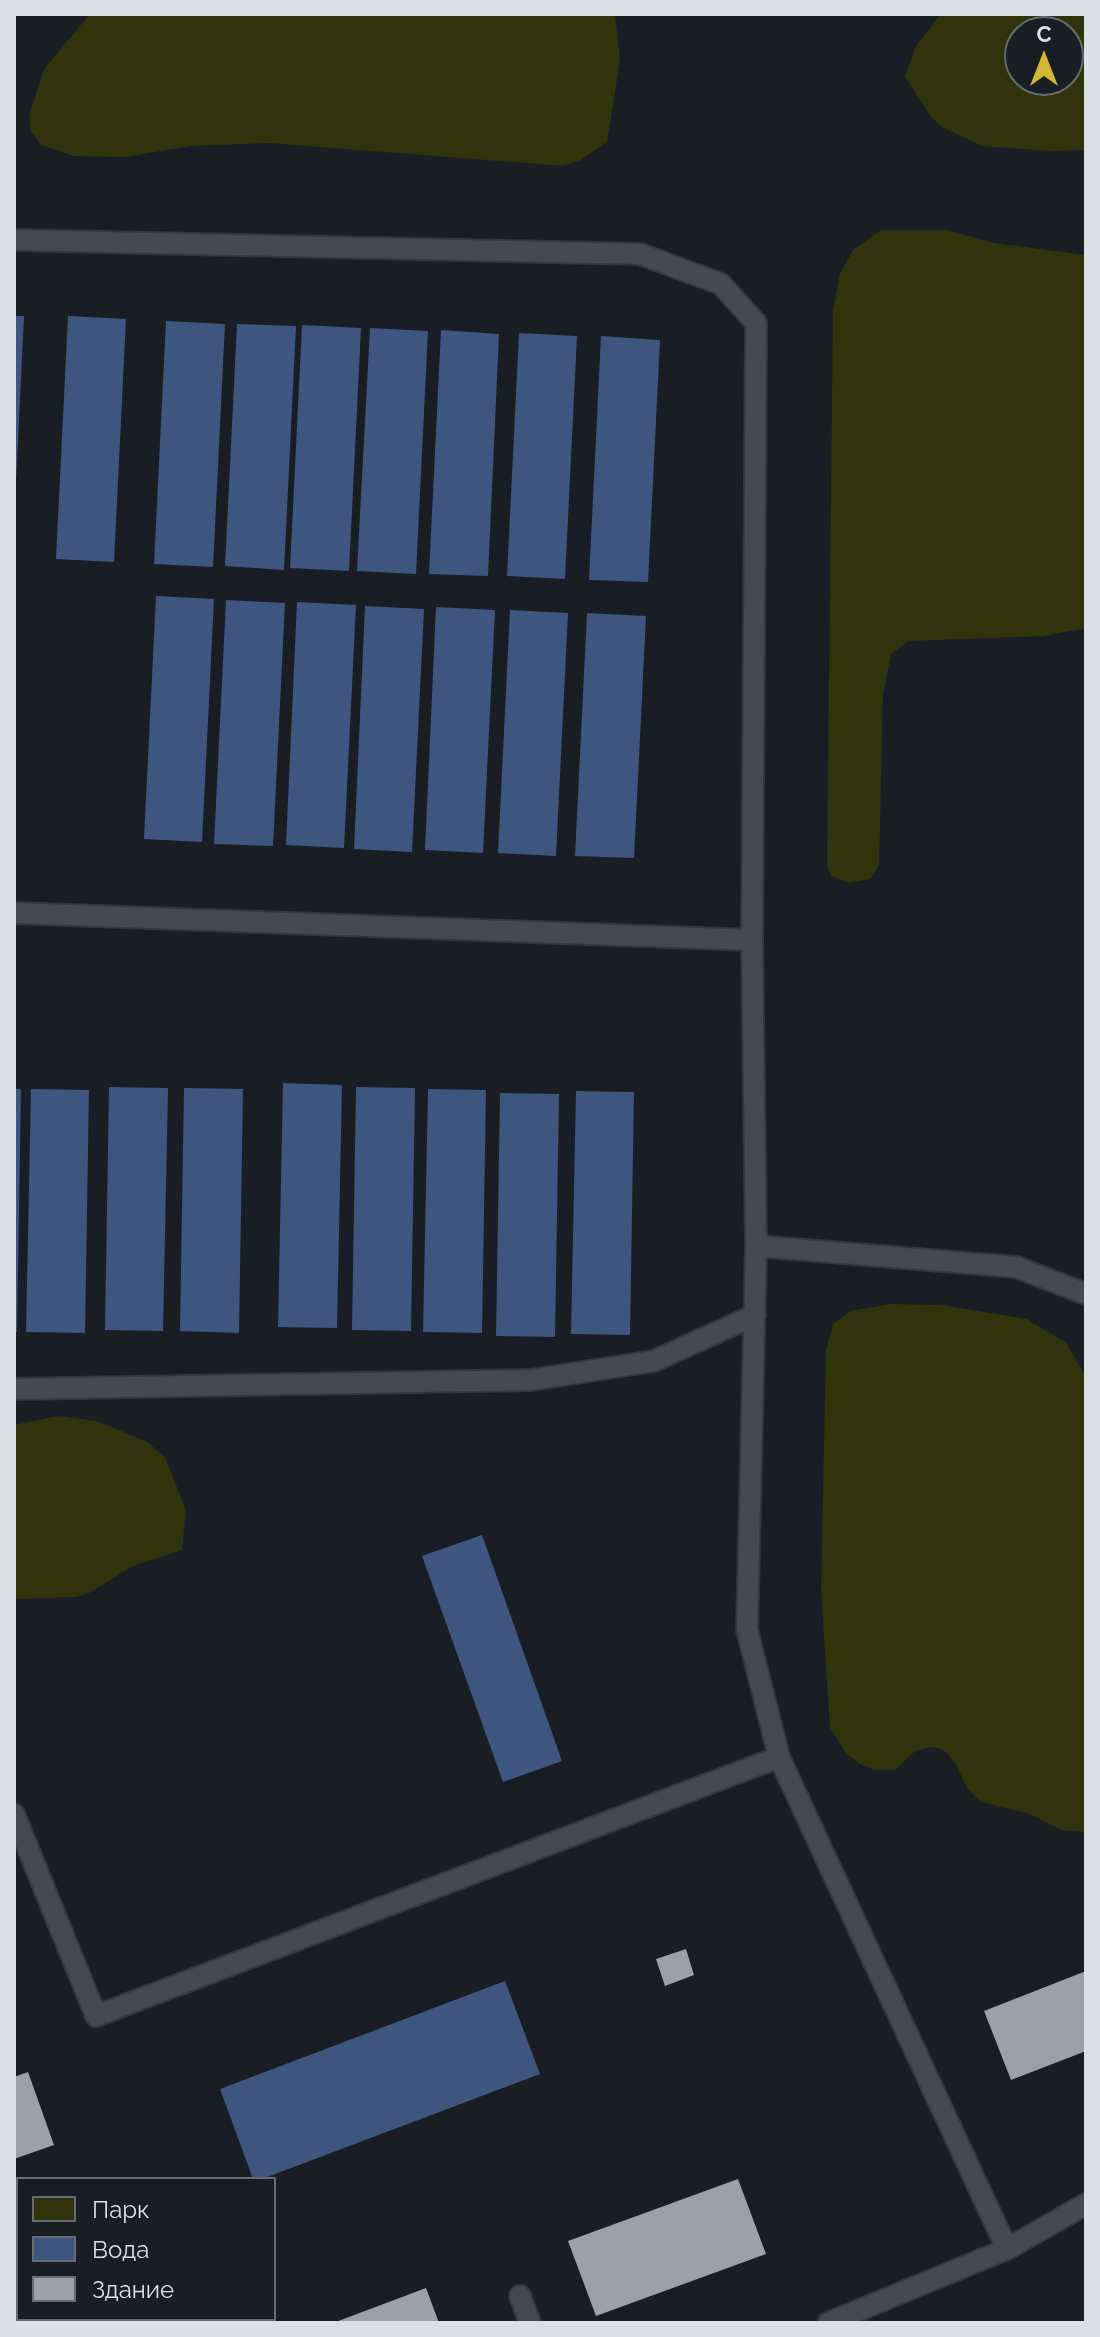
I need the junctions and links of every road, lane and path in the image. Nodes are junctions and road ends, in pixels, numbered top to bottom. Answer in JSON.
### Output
{"nodes":[{"id":1,"x":14,"y":240,"type":"edge"},
{"id":2,"x":14,"y":913,"type":"edge"},
{"id":3,"x":752,"y":940,"type":"junction"},
{"id":4,"x":756,"y":1246,"type":"junction"},
{"id":5,"x":1086,"y":1294,"type":"edge"},
{"id":6,"x":755,"y":1315,"type":"junction"},
{"id":7,"x":14,"y":1389,"type":"edge"},
{"id":8,"x":779,"y":1757,"type":"junction"},
{"id":9,"x":14,"y":1814,"type":"edge"},
{"id":10,"x":1086,"y":2204,"type":"edge"},
{"id":11,"x":1007,"y":2249,"type":"junction"},
{"id":12,"x":520,"y":2296,"type":"dead end"},
{"id":13,"x":530,"y":2323,"type":"edge"},
{"id":14,"x":828,"y":2323,"type":"edge"}],
"edges":[{"from":1,"to":3,"type":"lane"},
{"from":2,"to":3,"type":"lane"},
{"from":3,"to":4,"type":"lane"},
{"from":4,"to":5,"type":"lane"},
{"from":4,"to":6,"type":"lane"},
{"from":6,"to":7,"type":"lane"},
{"from":6,"to":8,"type":"lane"},
{"from":8,"to":9,"type":"lane"},
{"from":8,"to":11,"type":"lane"},
{"from":10,"to":11,"type":"lane"},
{"from":11,"to":14,"type":"lane"},
{"from":12,"to":13,"type":"lane"}]}
